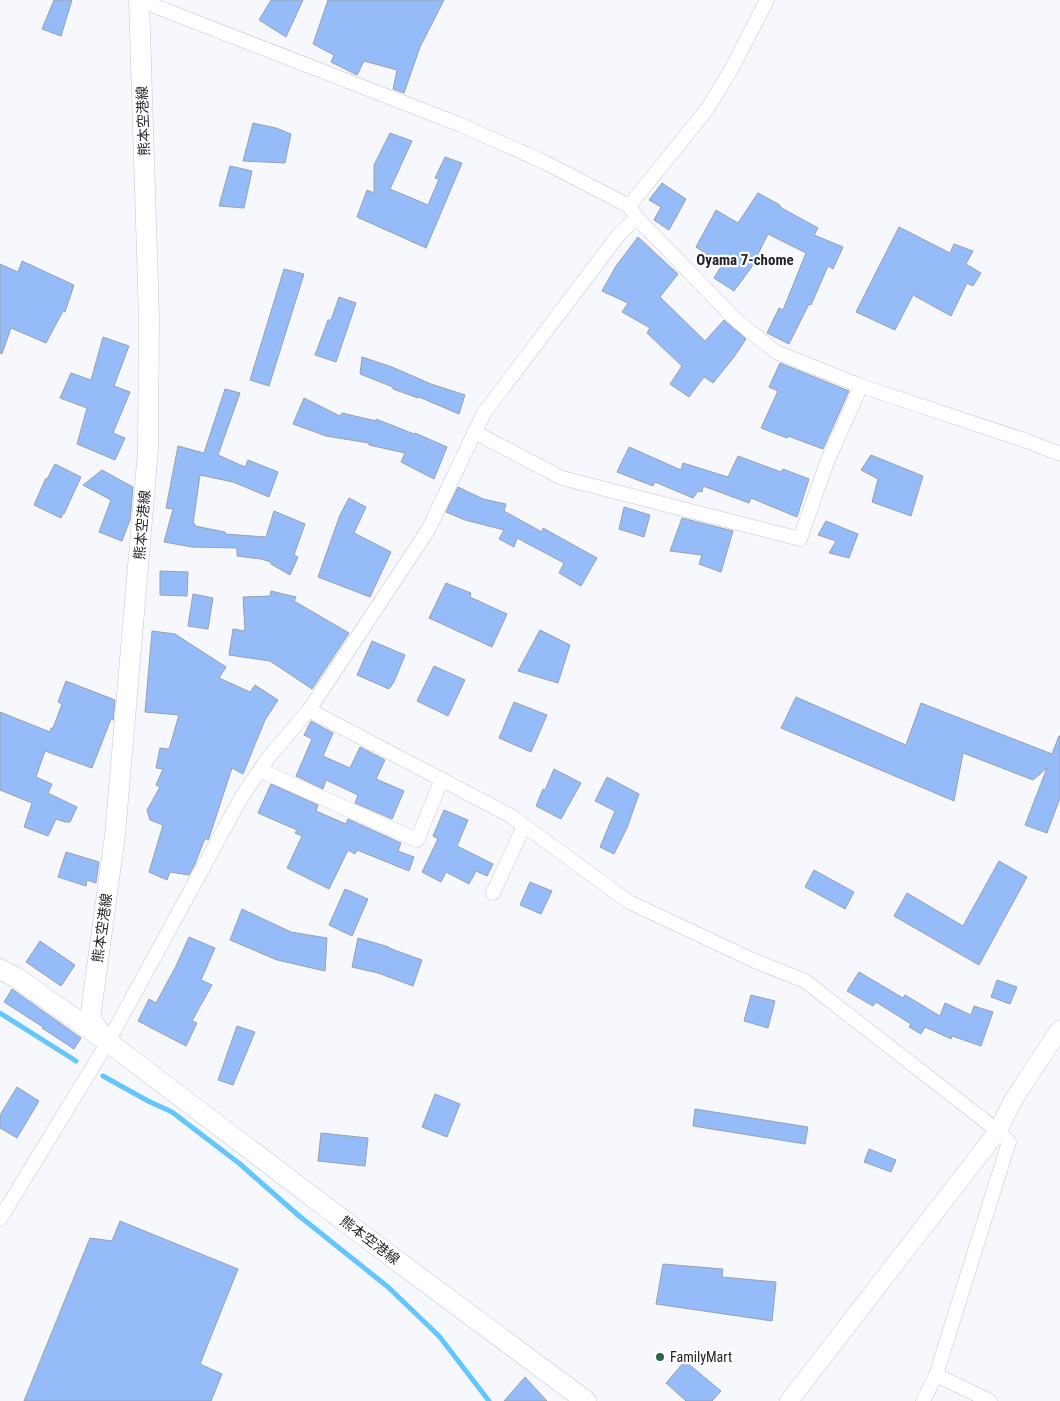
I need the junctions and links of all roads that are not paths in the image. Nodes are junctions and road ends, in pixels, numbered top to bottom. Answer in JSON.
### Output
{"nodes":[{"id":1,"x":139,"y":0,"type":"edge"},
{"id":2,"x":767,"y":0,"type":"edge"},
{"id":3,"x":633,"y":212,"type":"junction"},
{"id":4,"x":861,"y":386,"type":"junction"},
{"id":5,"x":474,"y":432,"type":"junction"},
{"id":6,"x":1060,"y":454,"type":"edge"},
{"id":7,"x":309,"y":710,"type":"junction"},
{"id":8,"x":260,"y":770,"type":"junction"},
{"id":9,"x":442,"y":779,"type":"junction"},
{"id":10,"x":524,"y":826,"type":"junction"},
{"id":11,"x":493,"y":893,"type":"dead end"},
{"id":12,"x":0,"y":969,"type":"edge"},
{"id":13,"x":1060,"y":1029,"type":"edge"},
{"id":14,"x":108,"y":1042,"type":"junction"},
{"id":15,"x":998,"y":1131,"type":"junction"},
{"id":16,"x":0,"y":1219,"type":"edge"},
{"id":17,"x":936,"y":1374,"type":"junction"},
{"id":18,"x":586,"y":1401,"type":"edge"},
{"id":19,"x":788,"y":1401,"type":"edge"},
{"id":20,"x":923,"y":1401,"type":"edge"},
{"id":21,"x":990,"y":1401,"type":"edge"}],
"edges":[{"from":1,"to":3,"type":"street"},
{"from":1,"to":14,"type":"main road","name":"熊本空港線"},
{"from":2,"to":3,"type":"street"},
{"from":3,"to":4,"type":"street"},
{"from":3,"to":5,"type":"street"},
{"from":4,"to":5,"type":"street"},
{"from":4,"to":6,"type":"street"},
{"from":5,"to":7,"type":"street"},
{"from":7,"to":8,"type":"street"},
{"from":7,"to":9,"type":"street"},
{"from":8,"to":9,"type":"street"},
{"from":8,"to":14,"type":"street"},
{"from":9,"to":10,"type":"street"},
{"from":10,"to":11,"type":"street"},
{"from":10,"to":15,"type":"street"},
{"from":12,"to":14,"type":"main road","name":"熊本空港線"},
{"from":13,"to":15,"type":"street"},
{"from":14,"to":16,"type":"street"},
{"from":14,"to":18,"type":"main road","name":"熊本空港線"},
{"from":15,"to":17,"type":"street"},
{"from":15,"to":19,"type":"street"},
{"from":17,"to":20,"type":"street"},
{"from":17,"to":21,"type":"street"}]}
